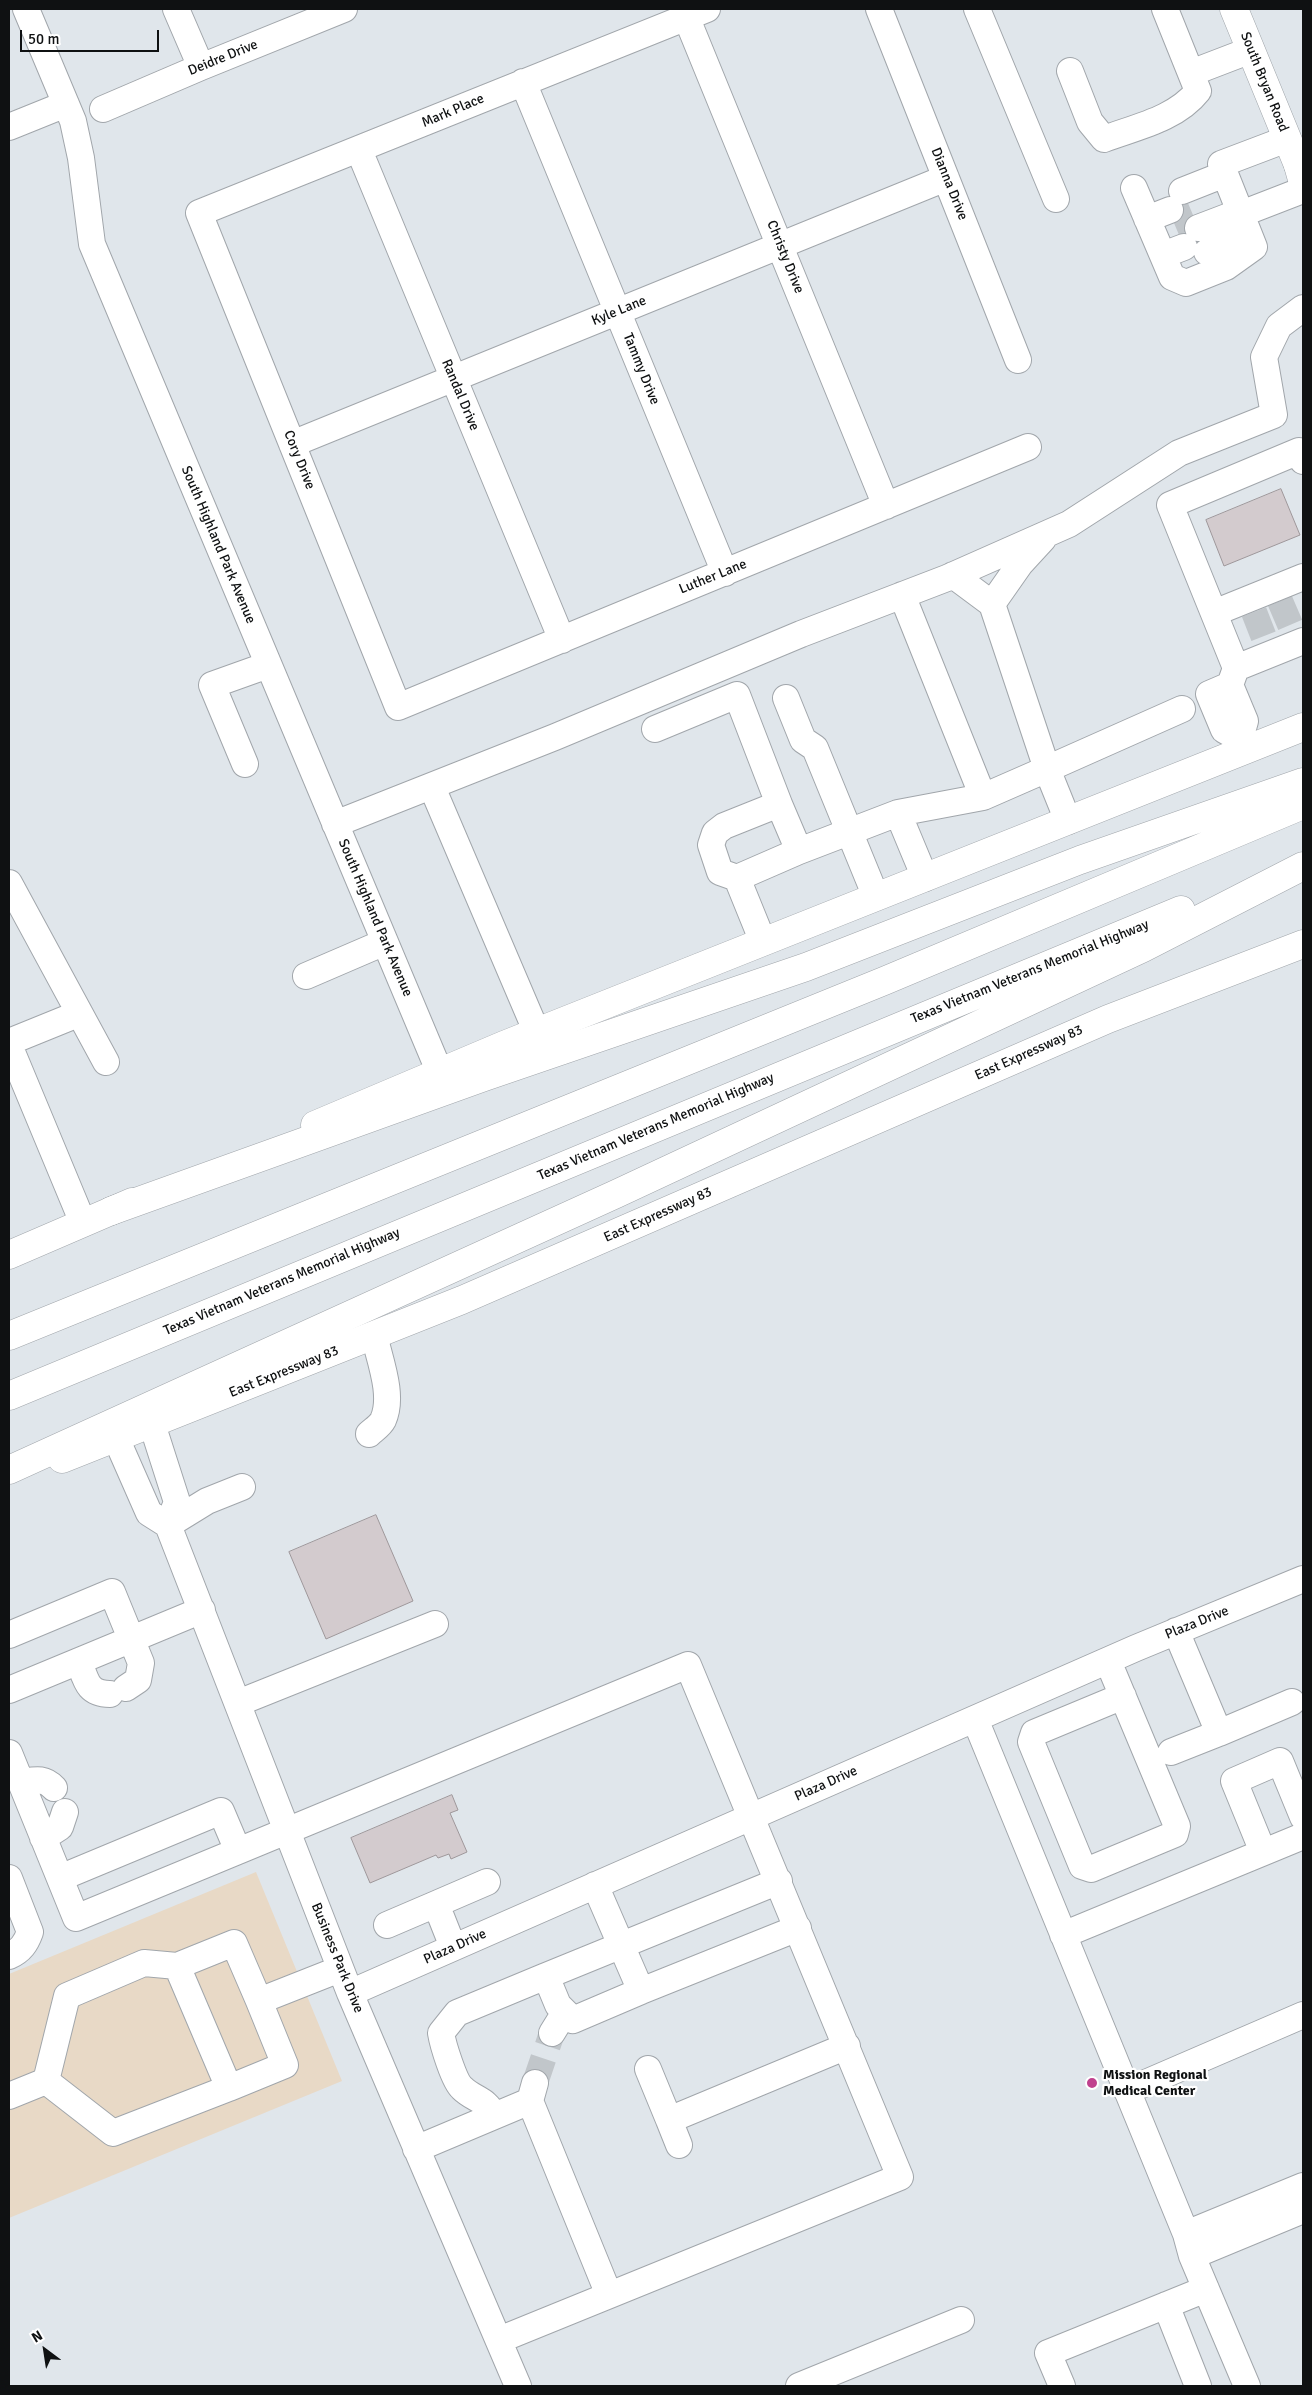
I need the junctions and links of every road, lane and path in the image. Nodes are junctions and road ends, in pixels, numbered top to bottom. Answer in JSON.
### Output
{"nodes":[{"id":1,"x":26,"y":9,"type":"edge"},
{"id":2,"x":176,"y":9,"type":"edge"},
{"id":3,"x":344,"y":9,"type":"edge"},
{"id":4,"x":879,"y":9,"type":"edge"},
{"id":5,"x":977,"y":9,"type":"edge"},
{"id":6,"x":1166,"y":9,"type":"edge"},
{"id":7,"x":1234,"y":9,"type":"edge"},
{"id":8,"x":692,"y":12,"type":"edge"},
{"id":9,"x":1251,"y":50,"type":"junction"},
{"id":10,"x":200,"y":67,"type":"junction"},
{"id":11,"x":1070,"y":71,"type":"dead end"},
{"id":12,"x":1191,"y":73,"type":"junction"},
{"id":13,"x":523,"y":82,"type":"junction"},
{"id":14,"x":66,"y":104,"type":"junction"},
{"id":15,"x":104,"y":110,"type":"dead end"},
{"id":16,"x":9,"y":127,"type":"edge"},
{"id":17,"x":358,"y":150,"type":"junction"},
{"id":18,"x":1299,"y":165,"type":"edge"},
{"id":19,"x":946,"y":178,"type":"junction"},
{"id":20,"x":1056,"y":199,"type":"dead end"},
{"id":21,"x":1238,"y":206,"type":"junction"},
{"id":22,"x":198,"y":213,"type":"joint"},
{"id":23,"x":1173,"y":227,"type":"junction"},
{"id":24,"x":780,"y":245,"type":"junction"},
{"id":25,"x":1303,"y":308,"type":"edge"},
{"id":26,"x":618,"y":311,"type":"junction"},
{"id":27,"x":1018,"y":360,"type":"dead end"},
{"id":28,"x":453,"y":378,"type":"junction"},
{"id":29,"x":292,"y":444,"type":"junction"},
{"id":30,"x":1028,"y":447,"type":"dead end"},
{"id":31,"x":1302,"y":454,"type":"edge"},
{"id":32,"x":886,"y":506,"type":"junction"},
{"id":33,"x":1046,"y":534,"type":"junction"},
{"id":34,"x":724,"y":573,"type":"junction"},
{"id":35,"x":953,"y":575,"type":"junction"},
{"id":36,"x":1303,"y":577,"type":"edge"},
{"id":37,"x":902,"y":595,"type":"junction"},
{"id":38,"x":992,"y":604,"type":"junction"},
{"id":39,"x":1214,"y":614,"type":"junction"},
{"id":40,"x":1298,"y":638,"type":"edge"},
{"id":41,"x":562,"y":640,"type":"junction"},
{"id":42,"x":268,"y":665,"type":"junction"},
{"id":43,"x":1233,"y":676,"type":"junction"},
{"id":44,"x":786,"y":698,"type":"dead end"},
{"id":45,"x":398,"y":707,"type":"joint"},
{"id":46,"x":1182,"y":709,"type":"dead end"},
{"id":47,"x":655,"y":729,"type":"dead end"},
{"id":48,"x":1298,"y":730,"type":"edge"},
{"id":49,"x":1242,"y":744,"type":"junction"},
{"id":50,"x":245,"y":764,"type":"dead end"},
{"id":51,"x":1046,"y":769,"type":"junction"},
{"id":52,"x":1303,"y":782,"type":"edge"},
{"id":53,"x":432,"y":787,"type":"junction"},
{"id":54,"x":983,"y":797,"type":"junction"},
{"id":55,"x":779,"y":804,"type":"junction"},
{"id":56,"x":1303,"y":804,"type":"edge"},
{"id":57,"x":898,"y":813,"type":"junction"},
{"id":58,"x":1068,"y":820,"type":"junction"},
{"id":59,"x":336,"y":824,"type":"junction"},
{"id":60,"x":850,"y":833,"type":"junction"},
{"id":61,"x":799,"y":851,"type":"junction"},
{"id":62,"x":1303,"y":860,"type":"edge"},
{"id":63,"x":1303,"y":866,"type":"edge"},
{"id":64,"x":737,"y":878,"type":"junction"},
{"id":65,"x":925,"y":878,"type":"junction"},
{"id":66,"x":9,"y":883,"type":"edge"},
{"id":67,"x":876,"y":897,"type":"junction"},
{"id":68,"x":1303,"y":933,"type":"edge"},
{"id":69,"x":385,"y":942,"type":"junction"},
{"id":70,"x":763,"y":942,"type":"junction"},
{"id":71,"x":1303,"y":944,"type":"edge"},
{"id":72,"x":1261,"y":960,"type":"junction"},
{"id":73,"x":306,"y":976,"type":"dead end"},
{"id":74,"x":78,"y":1014,"type":"junction"},
{"id":75,"x":537,"y":1033,"type":"junction"},
{"id":76,"x":9,"y":1044,"type":"edge"},
{"id":77,"x":106,"y":1062,"type":"dead end"},
{"id":78,"x":440,"y":1073,"type":"junction"},
{"id":79,"x":111,"y":1212,"type":"junction"},
{"id":80,"x":83,"y":1223,"type":"junction"},
{"id":81,"x":9,"y":1254,"type":"edge"},
{"id":82,"x":9,"y":1336,"type":"edge"},
{"id":83,"x":374,"y":1336,"type":"junction"},
{"id":84,"x":9,"y":1396,"type":"edge"},
{"id":85,"x":152,"y":1424,"type":"junction"},
{"id":86,"x":369,"y":1434,"type":"dead end"},
{"id":87,"x":116,"y":1438,"type":"junction"},
{"id":88,"x":9,"y":1470,"type":"edge"},
{"id":89,"x":9,"y":1479,"type":"edge"},
{"id":90,"x":242,"y":1487,"type":"dead end"},
{"id":91,"x":168,"y":1525,"type":"junction"},
{"id":92,"x":1303,"y":1579,"type":"edge"},
{"id":93,"x":202,"y":1610,"type":"junction"},
{"id":94,"x":436,"y":1624,"type":"dead end"},
{"id":95,"x":1176,"y":1631,"type":"junction"},
{"id":96,"x":9,"y":1635,"type":"edge"},
{"id":97,"x":132,"y":1640,"type":"junction"},
{"id":98,"x":1108,"y":1660,"type":"junction"},
{"id":99,"x":79,"y":1661,"type":"junction"},
{"id":100,"x":9,"y":1690,"type":"edge"},
{"id":101,"x":1123,"y":1696,"type":"junction"},
{"id":102,"x":1292,"y":1702,"type":"dead end"},
{"id":103,"x":238,"y":1703,"type":"junction"},
{"id":104,"x":975,"y":1719,"type":"junction"},
{"id":105,"x":1219,"y":1733,"type":"junction"},
{"id":106,"x":1171,"y":1752,"type":"dead end"},
{"id":107,"x":9,"y":1753,"type":"edge"},
{"id":108,"x":21,"y":1782,"type":"junction"},
{"id":109,"x":54,"y":1788,"type":"dead end"},
{"id":110,"x":64,"y":1812,"type":"dead end"},
{"id":111,"x":752,"y":1816,"type":"junction"},
{"id":112,"x":1303,"y":1817,"type":"edge"},
{"id":113,"x":287,"y":1831,"type":"junction"},
{"id":114,"x":1303,"y":1836,"type":"edge"},
{"id":115,"x":43,"y":1838,"type":"junction"},
{"id":116,"x":238,"y":1851,"type":"junction"},
{"id":117,"x":1263,"y":1852,"type":"junction"},
{"id":118,"x":9,"y":1878,"type":"edge"},
{"id":119,"x":60,"y":1878,"type":"junction"},
{"id":120,"x":779,"y":1881,"type":"junction"},
{"id":121,"x":487,"y":1882,"type":"dead end"},
{"id":122,"x":595,"y":1885,"type":"junction"},
{"id":123,"x":436,"y":1904,"type":"junction"},
{"id":124,"x":387,"y":1925,"type":"dead end"},
{"id":125,"x":798,"y":1928,"type":"junction"},
{"id":126,"x":1063,"y":1935,"type":"junction"},
{"id":127,"x":622,"y":1945,"type":"junction"},
{"id":128,"x":454,"y":1947,"type":"junction"},
{"id":129,"x":9,"y":1956,"type":"edge"},
{"id":130,"x":177,"y":1966,"type":"junction"},
{"id":131,"x":546,"y":1976,"type":"junction"},
{"id":132,"x":345,"y":1981,"type":"junction"},
{"id":133,"x":642,"y":1991,"type":"junction"},
{"id":134,"x":259,"y":2001,"type":"junction"},
{"id":135,"x":1303,"y":2015,"type":"edge"},
{"id":136,"x":847,"y":2046,"type":"junction"},
{"id":137,"x":648,"y":2069,"type":"dead end"},
{"id":138,"x":46,"y":2081,"type":"junction"},
{"id":139,"x":229,"y":2088,"type":"junction"},
{"id":140,"x":1127,"y":2091,"type":"junction"},
{"id":141,"x":9,"y":2096,"type":"edge"},
{"id":142,"x":494,"y":2116,"type":"junction"},
{"id":143,"x":669,"y":2120,"type":"junction"},
{"id":144,"x":679,"y":2145,"type":"dead end"},
{"id":145,"x":416,"y":2149,"type":"junction"},
{"id":146,"x":1303,"y":2186,"type":"edge"},
{"id":147,"x":1288,"y":2208,"type":"edge"},
{"id":148,"x":1189,"y":2245,"type":"junction"},
{"id":149,"x":1206,"y":2290,"type":"junction"},
{"id":150,"x":609,"y":2295,"type":"junction"},
{"id":151,"x":1166,"y":2306,"type":"junction"},
{"id":152,"x":961,"y":2320,"type":"dead end"},
{"id":153,"x":498,"y":2340,"type":"junction"},
{"id":154,"x":518,"y":2386,"type":"edge"},
{"id":155,"x":800,"y":2386,"type":"edge"},
{"id":156,"x":1062,"y":2386,"type":"edge"},
{"id":157,"x":1198,"y":2386,"type":"edge"},
{"id":158,"x":1247,"y":2386,"type":"edge"}],
"edges":[{"from":1,"to":14,"type":"street","name":"South Highland Park Avenue"},
{"from":2,"to":10,"type":"street"},
{"from":3,"to":10,"type":"street","name":"Deidre Drive"},
{"from":4,"to":19,"type":"street","name":"Dianna Drive"},
{"from":5,"to":20,"type":"street"},
{"from":6,"to":12,"type":"street"},
{"from":7,"to":9,"type":"main road","name":"South Bryan Road"},
{"from":8,"to":13,"type":"street","name":"Mark Place"},
{"from":8,"to":24,"type":"street","name":"Christy Drive"},
{"from":9,"to":12,"type":"street"},
{"from":9,"to":18,"type":"main road","name":"South Bryan Road"},
{"from":10,"to":15,"type":"street","name":"Deidre Drive"},
{"from":11,"to":12,"type":"street"},
{"from":13,"to":17,"type":"street","name":"Mark Place"},
{"from":13,"to":26,"type":"street","name":"Tammy Drive"},
{"from":14,"to":16,"type":"street"},
{"from":14,"to":42,"type":"street","name":"South Highland Park Avenue"},
{"from":17,"to":22,"type":"street","name":"Mark Place"},
{"from":17,"to":28,"type":"street","name":"Randal Drive"},
{"from":18,"to":21,"type":"street"},
{"from":18,"to":21,"type":"street"},
{"from":19,"to":24,"type":"street","name":"Kyle Lane"},
{"from":19,"to":27,"type":"street","name":"Dianna Drive"},
{"from":21,"to":23,"type":"street"},
{"from":21,"to":23,"type":"street"},
{"from":21,"to":23,"type":"street"},
{"from":22,"to":29,"type":"street","name":"Cory Drive"},
{"from":24,"to":26,"type":"street","name":"Kyle Lane"},
{"from":24,"to":32,"type":"street","name":"Christy Drive"},
{"from":25,"to":33,"type":"street"},
{"from":26,"to":28,"type":"street","name":"Kyle Lane"},
{"from":26,"to":34,"type":"street","name":"Tammy Drive"},
{"from":28,"to":29,"type":"street","name":"Kyle Lane"},
{"from":28,"to":41,"type":"street","name":"Randal Drive"},
{"from":29,"to":45,"type":"street","name":"Cory Drive"},
{"from":30,"to":32,"type":"street","name":"Luther Lane"},
{"from":31,"to":39,"type":"street"},
{"from":32,"to":34,"type":"street","name":"Luther Lane"},
{"from":33,"to":35,"type":"street"},
{"from":33,"to":38,"type":"street"},
{"from":34,"to":41,"type":"street","name":"Luther Lane"},
{"from":35,"to":37,"type":"street"},
{"from":35,"to":38,"type":"street"},
{"from":36,"to":39,"type":"street"},
{"from":37,"to":53,"type":"street"},
{"from":37,"to":54,"type":"street"},
{"from":38,"to":51,"type":"street"},
{"from":39,"to":43,"type":"street"},
{"from":40,"to":43,"type":"street"},
{"from":41,"to":45,"type":"street","name":"Luther Lane"},
{"from":42,"to":50,"type":"street"},
{"from":42,"to":59,"type":"street","name":"South Highland Park Avenue"},
{"from":43,"to":49,"type":"street"},
{"from":44,"to":60,"type":"street"},
{"from":46,"to":51,"type":"street"},
{"from":47,"to":55,"type":"street"},
{"from":48,"to":49,"type":"main road"},
{"from":49,"to":58,"type":"main road"},
{"from":51,"to":54,"type":"street"},
{"from":51,"to":58,"type":"street"},
{"from":52,"to":79,"type":"main road"},
{"from":53,"to":59,"type":"street"},
{"from":53,"to":75,"type":"street"},
{"from":54,"to":57,"type":"street"},
{"from":55,"to":61,"type":"street"},
{"from":55,"to":64,"type":"street"},
{"from":56,"to":82,"type":"main road"},
{"from":57,"to":60,"type":"street"},
{"from":57,"to":65,"type":"street"},
{"from":58,"to":65,"type":"main road"},
{"from":59,"to":69,"type":"street","name":"South Highland Park Avenue"},
{"from":60,"to":61,"type":"street"},
{"from":60,"to":67,"type":"street"},
{"from":61,"to":64,"type":"street"},
{"from":62,"to":84,"type":"main road","name":"Texas Vietnam Veterans Memorial Highway"},
{"from":63,"to":88,"type":"main road"},
{"from":64,"to":70,"type":"street"},
{"from":65,"to":67,"type":"main road"},
{"from":66,"to":74,"type":"street"},
{"from":67,"to":70,"type":"main road"},
{"from":68,"to":72,"type":"main road"},
{"from":69,"to":73,"type":"street"},
{"from":69,"to":78,"type":"street","name":"South Highland Park Avenue"},
{"from":70,"to":75,"type":"main road"},
{"from":71,"to":72,"type":"main road","name":"East Expressway 83"},
{"from":72,"to":83,"type":"main road","name":"East Expressway 83"},
{"from":74,"to":76,"type":"street"},
{"from":74,"to":77,"type":"street"},
{"from":75,"to":78,"type":"main road"},
{"from":76,"to":80,"type":"street"},
{"from":78,"to":79,"type":"main road"},
{"from":79,"to":80,"type":"main road"},
{"from":80,"to":81,"type":"main road"},
{"from":83,"to":85,"type":"main road","name":"East Expressway 83"},
{"from":83,"to":86,"type":"street"},
{"from":85,"to":87,"type":"main road","name":"East Expressway 83"},
{"from":85,"to":91,"type":"street"},
{"from":87,"to":89,"type":"main road","name":"East Expressway 83"},
{"from":87,"to":91,"type":"street"},
{"from":90,"to":91,"type":"street"},
{"from":91,"to":93,"type":"street","name":"Business Park Drive"},
{"from":92,"to":95,"type":"street","name":"Plaza Drive"},
{"from":93,"to":97,"type":"street"},
{"from":93,"to":103,"type":"street","name":"Business Park Drive"},
{"from":94,"to":103,"type":"street"},
{"from":95,"to":98,"type":"street","name":"Plaza Drive"},
{"from":95,"to":105,"type":"street"},
{"from":96,"to":97,"type":"street"},
{"from":97,"to":99,"type":"street"},
{"from":97,"to":99,"type":"street"},
{"from":98,"to":101,"type":"street"},
{"from":98,"to":104,"type":"street","name":"Plaza Drive"},
{"from":99,"to":100,"type":"street"},
{"from":101,"to":101,"type":"street"},
{"from":102,"to":105,"type":"street"},
{"from":103,"to":113,"type":"street","name":"Business Park Drive"},
{"from":104,"to":111,"type":"street","name":"Plaza Drive"},
{"from":104,"to":126,"type":"street"},
{"from":105,"to":106,"type":"street"},
{"from":107,"to":108,"type":"street"},
{"from":108,"to":109,"type":"street"},
{"from":108,"to":115,"type":"street"},
{"from":110,"to":115,"type":"street"},
{"from":111,"to":113,"type":"street"},
{"from":111,"to":120,"type":"street"},
{"from":111,"to":122,"type":"street","name":"Plaza Drive"},
{"from":112,"to":117,"type":"street"},
{"from":113,"to":116,"type":"street"},
{"from":113,"to":132,"type":"street","name":"Business Park Drive"},
{"from":114,"to":117,"type":"street"},
{"from":115,"to":119,"type":"street"},
{"from":116,"to":119,"type":"street"},
{"from":116,"to":119,"type":"street"},
{"from":117,"to":126,"type":"street"},
{"from":118,"to":129,"type":"street"},
{"from":120,"to":125,"type":"street"},
{"from":120,"to":127,"type":"street"},
{"from":121,"to":123,"type":"street"},
{"from":122,"to":127,"type":"street"},
{"from":122,"to":128,"type":"street","name":"Plaza Drive"},
{"from":123,"to":124,"type":"street"},
{"from":123,"to":128,"type":"street"},
{"from":125,"to":133,"type":"street"},
{"from":125,"to":136,"type":"street"},
{"from":126,"to":140,"type":"street"},
{"from":127,"to":131,"type":"street"},
{"from":127,"to":133,"type":"street"},
{"from":128,"to":132,"type":"street","name":"Plaza Drive"},
{"from":130,"to":134,"type":"street"},
{"from":130,"to":138,"type":"street"},
{"from":130,"to":139,"type":"street"},
{"from":131,"to":133,"type":"street"},
{"from":131,"to":142,"type":"street"},
{"from":132,"to":134,"type":"street","name":"Plaza Drive"},
{"from":132,"to":145,"type":"street","name":"Business Park Drive"},
{"from":134,"to":139,"type":"street"},
{"from":135,"to":140,"type":"street"},
{"from":136,"to":143,"type":"street"},
{"from":136,"to":150,"type":"street"},
{"from":137,"to":143,"type":"street"},
{"from":138,"to":139,"type":"street"},
{"from":138,"to":141,"type":"street"},
{"from":140,"to":148,"type":"street"},
{"from":142,"to":145,"type":"street"},
{"from":142,"to":150,"type":"street"},
{"from":143,"to":144,"type":"street"},
{"from":145,"to":153,"type":"street","name":"Business Park Drive"},
{"from":146,"to":147,"type":"street"},
{"from":147,"to":148,"type":"street"},
{"from":148,"to":149,"type":"street"},
{"from":149,"to":151,"type":"street"},
{"from":149,"to":158,"type":"street"},
{"from":150,"to":153,"type":"street"},
{"from":151,"to":156,"type":"street"},
{"from":151,"to":157,"type":"street"},
{"from":152,"to":155,"type":"street"},
{"from":153,"to":154,"type":"street","name":"Business Park Drive"}]}
